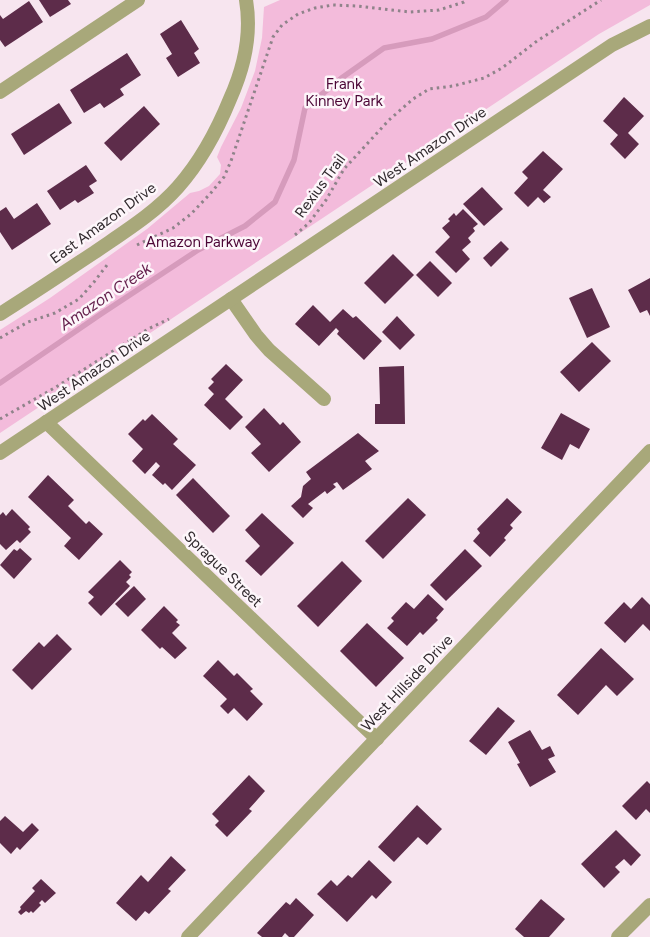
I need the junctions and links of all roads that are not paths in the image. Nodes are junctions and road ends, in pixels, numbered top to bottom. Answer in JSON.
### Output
{"nodes":[{"id":1,"x":138,"y":0,"type":"edge"},
{"id":2,"x":246,"y":0,"type":"edge"},
{"id":3,"x":650,"y":26,"type":"edge"},
{"id":4,"x":0,"y":92,"type":"edge"},
{"id":5,"x":231,"y":299,"type":"junction"},
{"id":6,"x":0,"y":314,"type":"edge"},
{"id":7,"x":324,"y":399,"type":"dead end"},
{"id":8,"x":46,"y":422,"type":"junction"},
{"id":9,"x":650,"y":451,"type":"edge"},
{"id":10,"x":0,"y":453,"type":"edge"},
{"id":11,"x":377,"y":739,"type":"junction"},
{"id":12,"x":650,"y":905,"type":"edge"},
{"id":13,"x":188,"y":937,"type":"edge"},
{"id":14,"x":618,"y":937,"type":"edge"}],
"edges":[{"from":1,"to":4,"type":"street"},
{"from":2,"to":6,"type":"street","name":"East Amazon Drive"},
{"from":3,"to":5,"type":"street","name":"West Amazon Drive"},
{"from":5,"to":7,"type":"street"},
{"from":5,"to":8,"type":"street","name":"West Amazon Drive"},
{"from":8,"to":10,"type":"street","name":"West Amazon Drive"},
{"from":8,"to":11,"type":"street","name":"Sprague Street"},
{"from":9,"to":11,"type":"street","name":"West Hillside Drive"},
{"from":11,"to":13,"type":"street","name":"West Hillside Drive"},
{"from":12,"to":14,"type":"street"}]}
